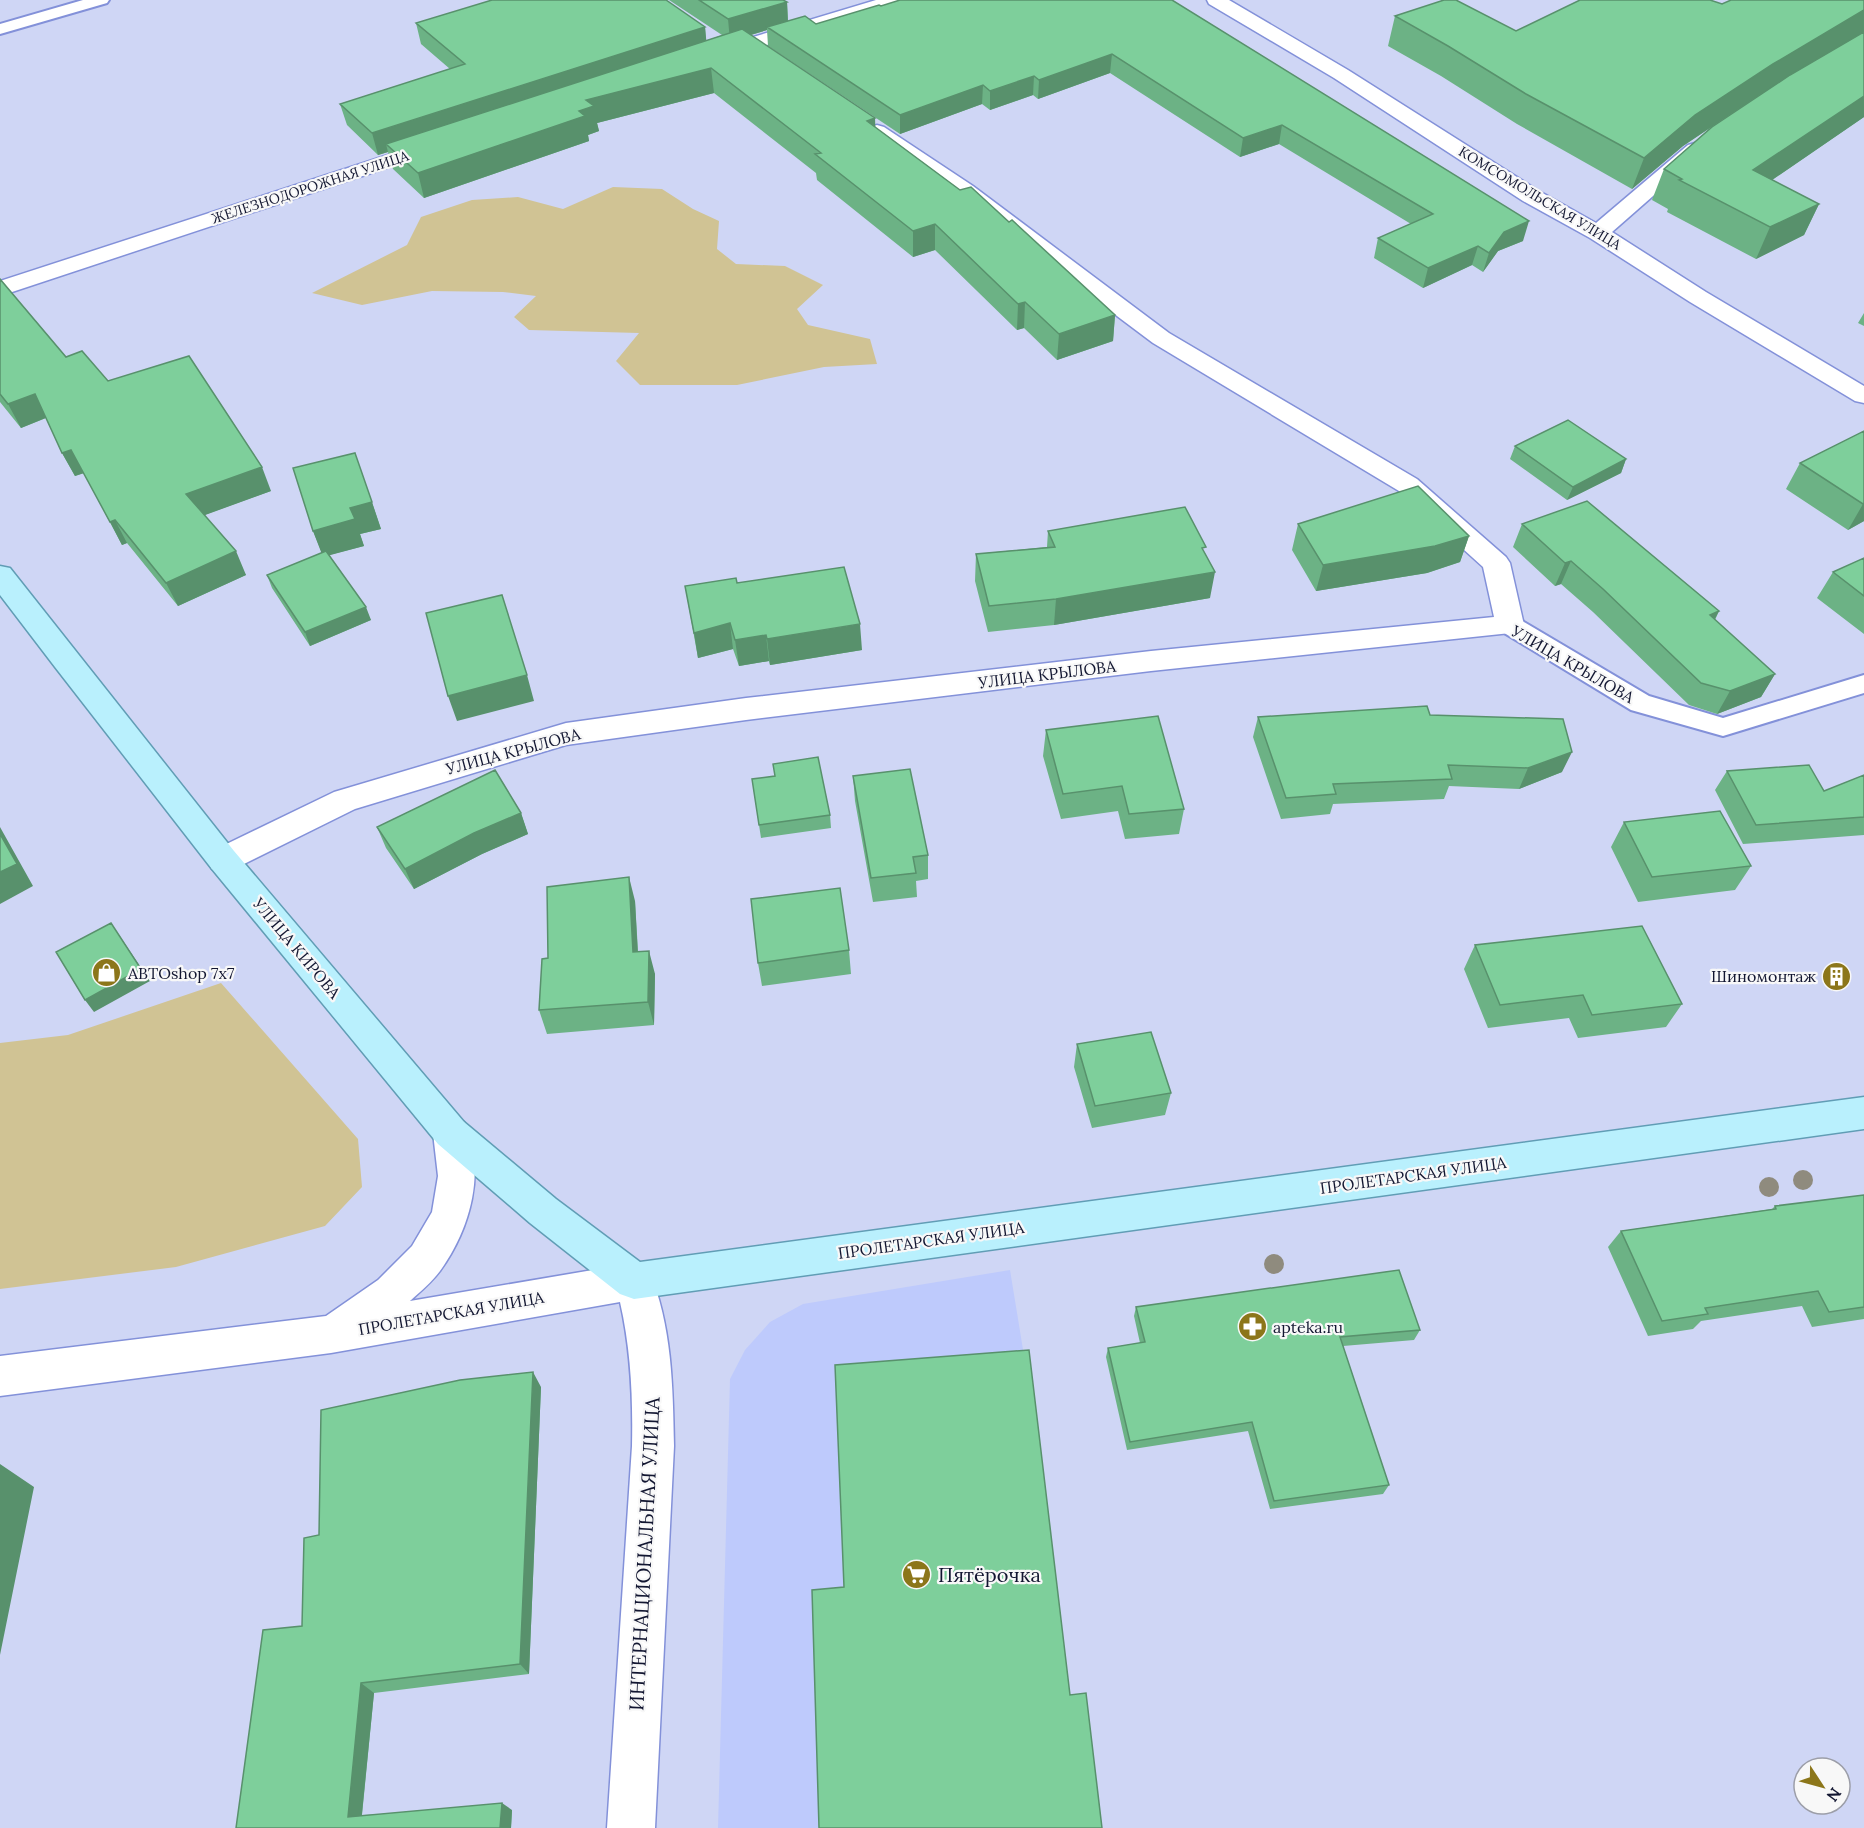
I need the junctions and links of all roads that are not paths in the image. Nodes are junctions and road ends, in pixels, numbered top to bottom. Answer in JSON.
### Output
{"nodes":[{"id":1,"x":101,"y":0,"type":"edge"},
{"id":2,"x":896,"y":0,"type":"edge"},
{"id":3,"x":1216,"y":0,"type":"edge"},
{"id":4,"x":0,"y":29,"type":"edge"},
{"id":5,"x":708,"y":38,"type":"edge"},
{"id":6,"x":750,"y":45,"type":"junction"},
{"id":7,"x":727,"y":50,"type":"junction"},
{"id":8,"x":770,"y":58,"type":"edge"},
{"id":9,"x":693,"y":62,"type":"edge"},
{"id":10,"x":857,"y":118,"type":"edge"},
{"id":11,"x":1710,"y":139,"type":"edge"},
{"id":12,"x":454,"y":140,"type":"edge"},
{"id":13,"x":1598,"y":233,"type":"junction"},
{"id":14,"x":0,"y":289,"type":"edge"},
{"id":15,"x":1864,"y":396,"type":"edge"},
{"id":16,"x":0,"y":575,"type":"edge"},
{"id":17,"x":1510,"y":625,"type":"junction"},
{"id":18,"x":1864,"y":684,"type":"edge"},
{"id":19,"x":223,"y":860,"type":"junction"},
{"id":20,"x":1864,"y":1113,"type":"edge"},
{"id":21,"x":451,"y":1133,"type":"junction"},
{"id":22,"x":634,"y":1281,"type":"junction"},
{"id":23,"x":331,"y":1334,"type":"junction"},
{"id":24,"x":0,"y":1376,"type":"edge"},
{"id":25,"x":631,"y":1828,"type":"edge"}],
"edges":[{"from":1,"to":4,"type":"lane"},
{"from":2,"to":6,"type":"street"},
{"from":3,"to":13,"type":"street","name":"КОМСОМОЛЬСКАЯ УЛИЦА"},
{"from":5,"to":7,"type":"street"},
{"from":6,"to":7,"type":"street"},
{"from":6,"to":8,"type":"street"},
{"from":7,"to":9,"type":"street"},
{"from":10,"to":17,"type":"street"},
{"from":11,"to":13,"type":"street"},
{"from":12,"to":14,"type":"street","name":"ЖЕЛЕЗНОДОРОЖНАЯ УЛИЦА"},
{"from":13,"to":15,"type":"street","name":"КОМСОМОЛЬСКАЯ УЛИЦА"},
{"from":16,"to":19,"type":"main road","name":"УЛИЦА КИРОВА"},
{"from":17,"to":18,"type":"lane","name":"УЛИЦА КРЫЛОВА"},
{"from":17,"to":19,"type":"street","name":"УЛИЦА КРЫЛОВА"},
{"from":19,"to":21,"type":"main road","name":"УЛИЦА КИРОВА"},
{"from":20,"to":22,"type":"main road","name":"ПРОЛЕТАРСКАЯ УЛИЦА"},
{"from":21,"to":22,"type":"main road","name":"УЛИЦА КИРОВА"},
{"from":21,"to":23,"type":"street"},
{"from":22,"to":23,"type":"street","name":"ПРОЛЕТАРСКАЯ УЛИЦА"},
{"from":22,"to":25,"type":"street","name":"ИНТЕРНАЦИОНАЛЬНАЯ УЛИЦА"},
{"from":23,"to":24,"type":"street","name":"ПРОЛЕТАРСКАЯ УЛИЦА"}]}
